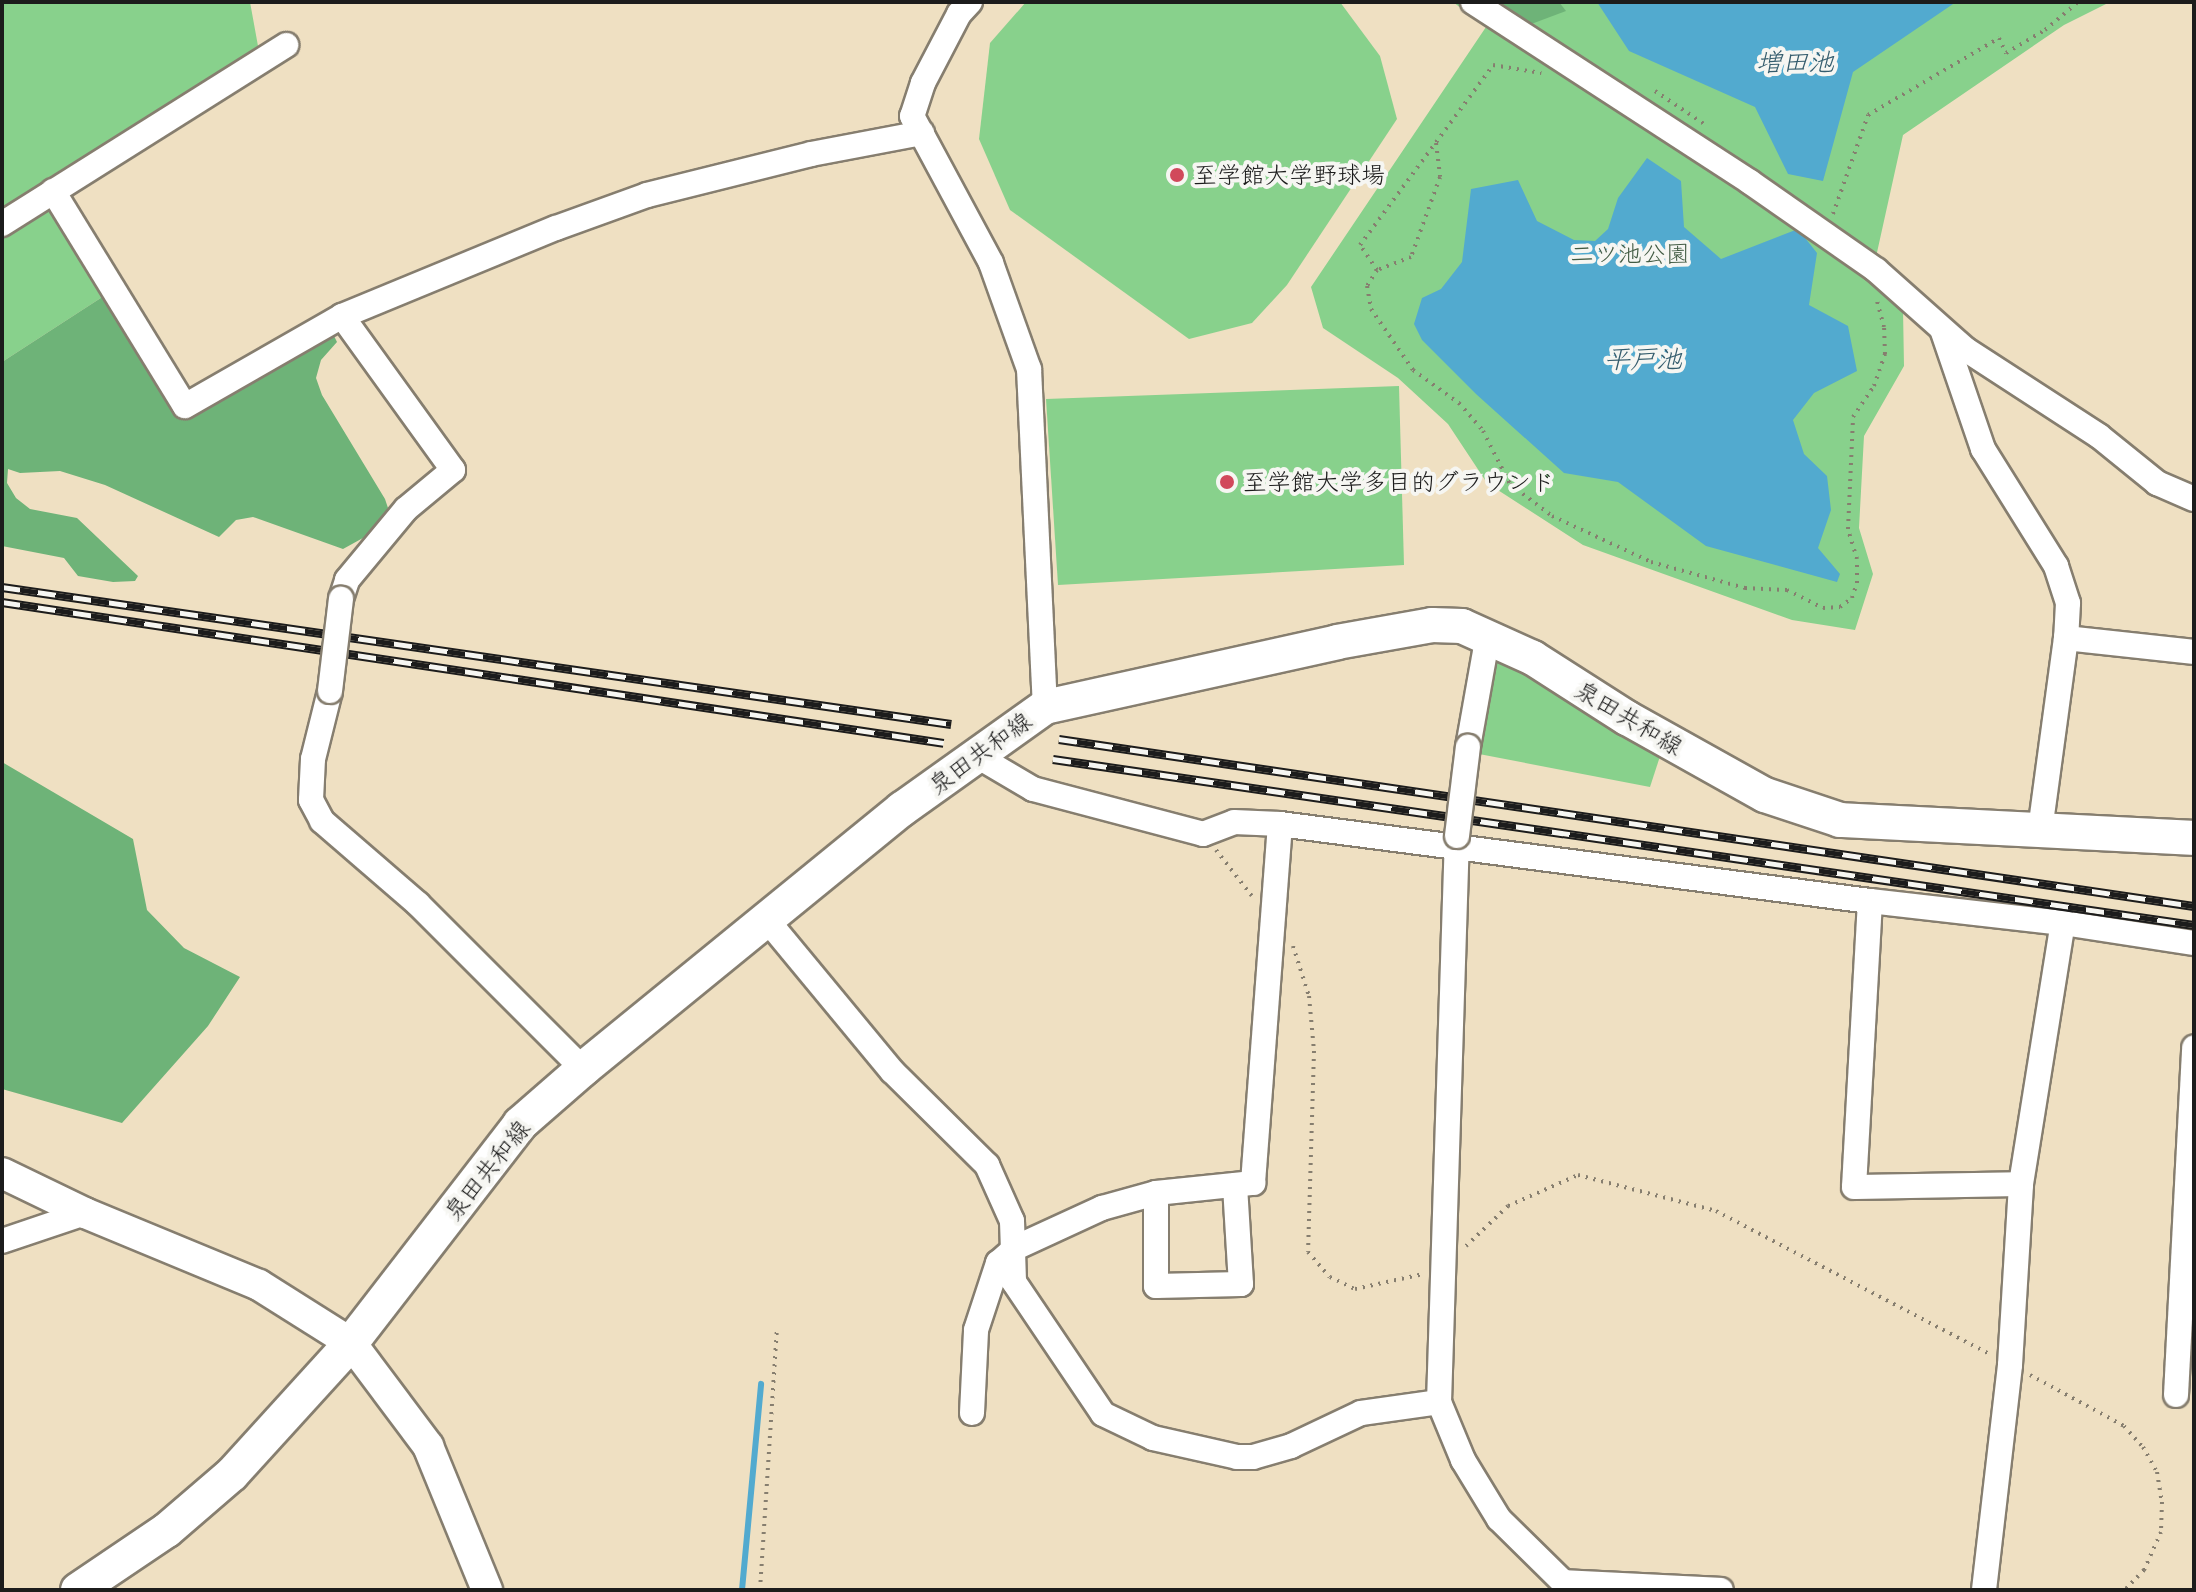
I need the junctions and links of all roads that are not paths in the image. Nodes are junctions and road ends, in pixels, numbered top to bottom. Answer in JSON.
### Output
{"nodes":[{"id":1,"x":970,"y":2,"type":"edge"},
{"id":2,"x":1473,"y":2,"type":"edge"},
{"id":3,"x":286,"y":45,"type":"dead end"},
{"id":4,"x":922,"y":133,"type":"junction"},
{"id":5,"x":53,"y":191,"type":"junction"},
{"id":6,"x":2,"y":224,"type":"edge"},
{"id":7,"x":342,"y":316,"type":"junction"},
{"id":8,"x":1940,"y":324,"type":"junction"},
{"id":9,"x":2194,"y":499,"type":"edge"},
{"id":10,"x":1488,"y":635,"type":"junction"},
{"id":11,"x":2066,"y":638,"type":"junction"},
{"id":12,"x":2194,"y":652,"type":"edge"},
{"id":13,"x":1045,"y":707,"type":"junction"},
{"id":14,"x":977,"y":756,"type":"junction"},
{"id":15,"x":1280,"y":824,"type":"junction"},
{"id":16,"x":2040,"y":831,"type":"junction"},
{"id":17,"x":2194,"y":838,"type":"edge"},
{"id":18,"x":1456,"y":842,"type":"junction"},
{"id":19,"x":1870,"y":901,"type":"junction"},
{"id":20,"x":767,"y":920,"type":"junction"},
{"id":21,"x":2063,"y":923,"type":"junction"},
{"id":22,"x":2194,"y":943,"type":"edge"},
{"id":23,"x":2194,"y":1047,"type":"edge"},
{"id":24,"x":2194,"y":1056,"type":"edge"},
{"id":25,"x":583,"y":1069,"type":"junction"},
{"id":26,"x":2,"y":1173,"type":"edge"},
{"id":27,"x":2021,"y":1184,"type":"junction"},
{"id":28,"x":1235,"y":1185,"type":"junction"},
{"id":29,"x":1156,"y":1193,"type":"junction"},
{"id":30,"x":85,"y":1213,"type":"junction"},
{"id":31,"x":2,"y":1241,"type":"edge"},
{"id":32,"x":1015,"y":1248,"type":"junction"},
{"id":33,"x":351,"y":1343,"type":"junction"},
{"id":34,"x":2176,"y":1395,"type":"dead end"},
{"id":35,"x":1439,"y":1402,"type":"junction"},
{"id":36,"x":972,"y":1413,"type":"dead end"},
{"id":37,"x":1643,"y":1588,"type":"edge"},
{"id":38,"x":78,"y":1590,"type":"edge"},
{"id":39,"x":487,"y":1590,"type":"edge"},
{"id":40,"x":1721,"y":1590,"type":"edge"},
{"id":41,"x":1984,"y":1590,"type":"edge"}],
"edges":[{"from":1,"to":4,"type":"street"},
{"from":2,"to":8,"type":"street"},
{"from":3,"to":5,"type":"street"},
{"from":4,"to":7,"type":"street"},
{"from":4,"to":13,"type":"street"},
{"from":5,"to":6,"type":"street"},
{"from":5,"to":7,"type":"street"},
{"from":7,"to":25,"type":"street","bridge":true},
{"from":8,"to":9,"type":"street"},
{"from":8,"to":11,"type":"street"},
{"from":10,"to":13,"type":"main road","name":"泉田共和線"},
{"from":10,"to":16,"type":"main road","name":"泉田共和線"},
{"from":10,"to":18,"type":"street","bridge":true},
{"from":11,"to":12,"type":"street"},
{"from":11,"to":16,"type":"street"},
{"from":13,"to":14,"type":"main road","name":"泉田共和線"},
{"from":14,"to":15,"type":"street"},
{"from":14,"to":20,"type":"main road","name":"泉田共和線"},
{"from":15,"to":18,"type":"street"},
{"from":15,"to":28,"type":"street"},
{"from":16,"to":17,"type":"main road","name":"泉田共和線"},
{"from":18,"to":19,"type":"street"},
{"from":18,"to":35,"type":"street"},
{"from":19,"to":21,"type":"street"},
{"from":19,"to":27,"type":"street"},
{"from":20,"to":25,"type":"main road","name":"泉田共和線"},
{"from":20,"to":32,"type":"street"},
{"from":21,"to":22,"type":"street"},
{"from":21,"to":27,"type":"street"},
{"from":23,"to":24,"type":"street"},
{"from":24,"to":34,"type":"street"},
{"from":25,"to":33,"type":"main road","name":"泉田共和線"},
{"from":26,"to":30,"type":"street"},
{"from":27,"to":41,"type":"street"},
{"from":28,"to":29,"type":"street"},
{"from":28,"to":29,"type":"street"},
{"from":29,"to":32,"type":"street"},
{"from":30,"to":31,"type":"street"},
{"from":30,"to":33,"type":"street"},
{"from":32,"to":35,"type":"street"},
{"from":32,"to":36,"type":"street"},
{"from":33,"to":38,"type":"main road","name":"泉田共和線"},
{"from":33,"to":39,"type":"street"},
{"from":35,"to":37,"type":"street"},
{"from":37,"to":40,"type":"street"}]}
